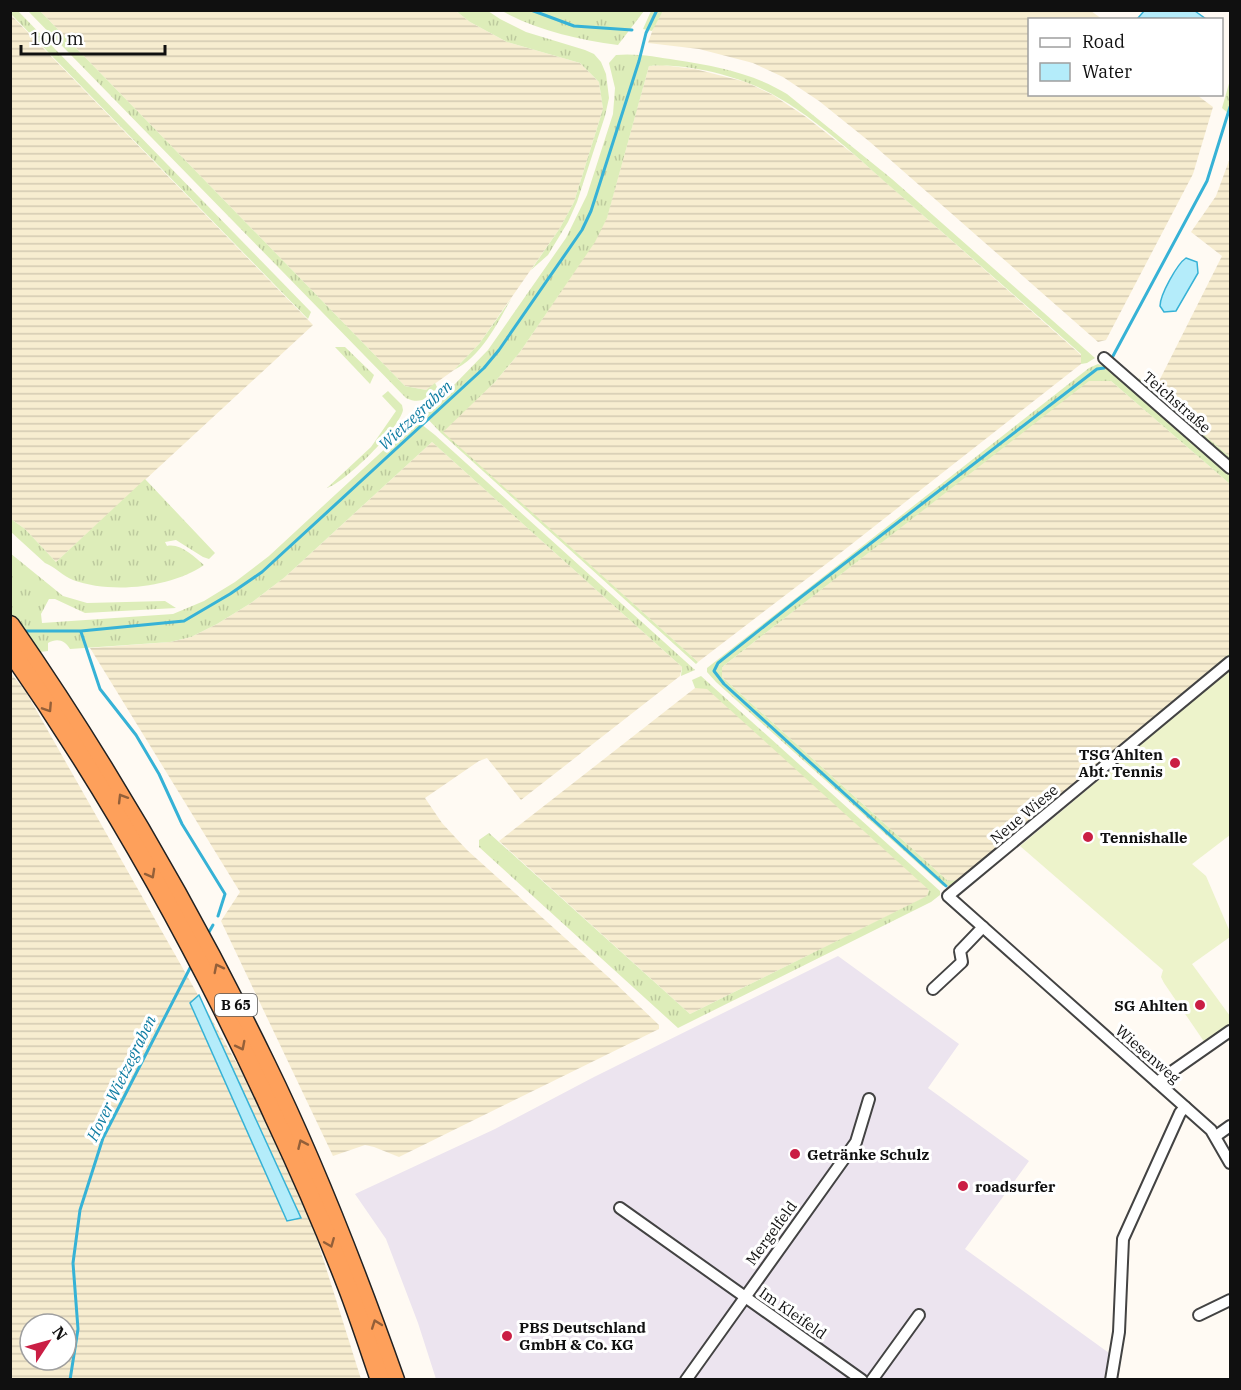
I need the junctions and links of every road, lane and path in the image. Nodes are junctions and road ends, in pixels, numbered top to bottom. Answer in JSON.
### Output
{"nodes":[{"id":1,"x":1104,"y":358,"type":"dead end"},
{"id":2,"x":1230,"y":468,"type":"edge"},
{"id":3,"x":10,"y":625,"type":"edge"},
{"id":4,"x":19,"y":654,"type":"edge"},
{"id":5,"x":1230,"y":662,"type":"edge"},
{"id":6,"x":948,"y":896,"type":"joint"},
{"id":7,"x":983,"y":927,"type":"junction"},
{"id":8,"x":933,"y":989,"type":"dead end"},
{"id":9,"x":1230,"y":1031,"type":"edge"},
{"id":10,"x":1157,"y":1082,"type":"junction"},
{"id":11,"x":869,"y":1099,"type":"dead end"},
{"id":12,"x":1185,"y":1107,"type":"junction"},
{"id":13,"x":1230,"y":1126,"type":"edge"},
{"id":14,"x":1215,"y":1136,"type":"junction"},
{"id":15,"x":1230,"y":1163,"type":"edge"},
{"id":16,"x":620,"y":1208,"type":"dead end"},
{"id":17,"x":744,"y":1296,"type":"junction"},
{"id":18,"x":1230,"y":1300,"type":"edge"},
{"id":19,"x":919,"y":1315,"type":"dead end"},
{"id":20,"x":1199,"y":1315,"type":"dead end"},
{"id":21,"x":380,"y":1380,"type":"edge"},
{"id":22,"x":395,"y":1380,"type":"edge"},
{"id":23,"x":686,"y":1380,"type":"edge"},
{"id":24,"x":862,"y":1380,"type":"edge"},
{"id":25,"x":872,"y":1380,"type":"edge"},
{"id":26,"x":1111,"y":1380,"type":"edge"}],
"edges":[{"from":1,"to":2,"type":"street","name":"Teichstraße"},
{"from":3,"to":4,"type":"highway","number":"B 65"},
{"from":4,"to":21,"type":"highway","number":"B 65","one_way":true},
{"from":22,"to":4,"type":"highway","number":"B 65","one_way":true},
{"from":5,"to":6,"type":"street","name":"Neue Wiese"},
{"from":6,"to":7,"type":"street","name":"Wiesenweg"},
{"from":7,"to":8,"type":"street"},
{"from":7,"to":10,"type":"street","name":"Wiesenweg"},
{"from":9,"to":10,"type":"street"},
{"from":10,"to":12,"type":"street","name":"Wiesenweg"},
{"from":11,"to":17,"type":"street","name":"Mergelfeld"},
{"from":12,"to":14,"type":"street","name":"Wiesenweg"},
{"from":12,"to":26,"type":"street"},
{"from":13,"to":14,"type":"street"},
{"from":14,"to":15,"type":"street","name":"Wiesenweg"},
{"from":16,"to":17,"type":"street","name":"Im Kleifeld"},
{"from":17,"to":23,"type":"street","name":"Mergelfeld"},
{"from":17,"to":24,"type":"street","name":"Im Kleifeld"},
{"from":18,"to":20,"type":"street"},
{"from":19,"to":25,"type":"street"}]}
